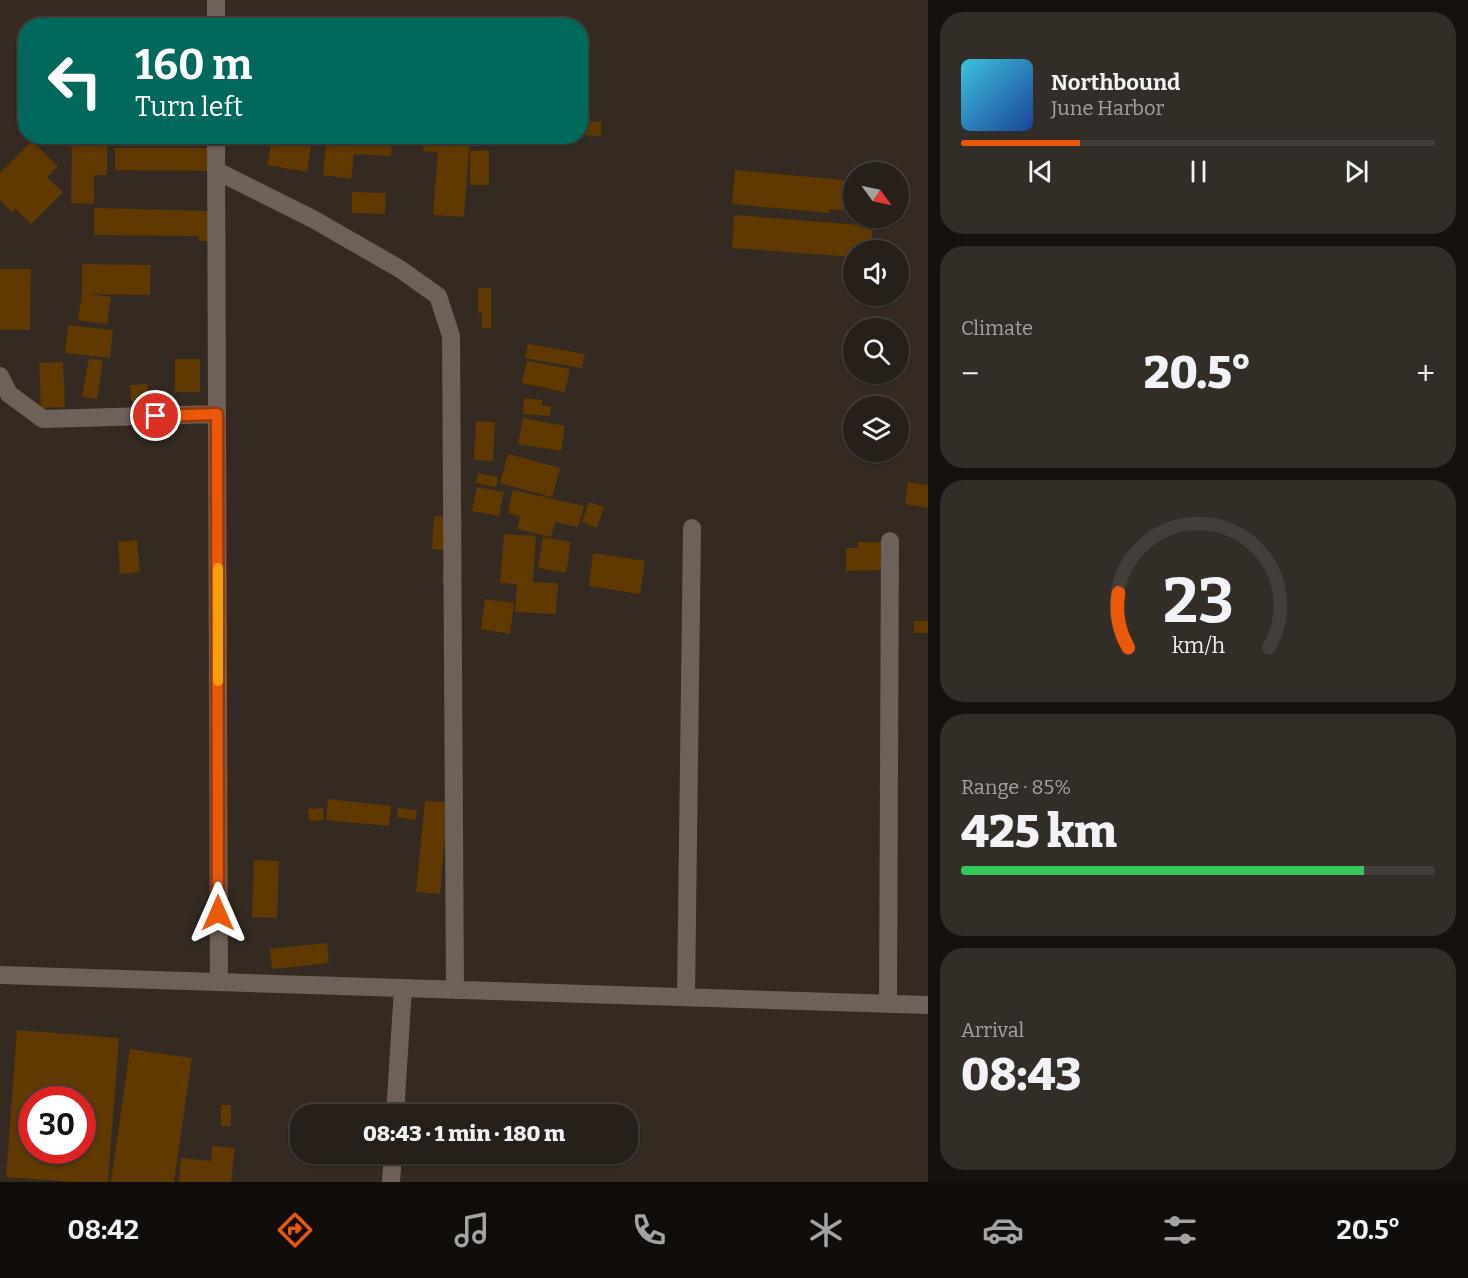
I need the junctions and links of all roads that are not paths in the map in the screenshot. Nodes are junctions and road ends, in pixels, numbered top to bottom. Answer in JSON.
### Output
{"nodes":[{"id":1,"x":216,"y":0,"type":"edge"},
{"id":2,"x":216,"y":18,"type":"edge"},
{"id":3,"x":216,"y":144,"type":"edge"},
{"id":4,"x":217,"y":171,"type":"junction"},
{"id":5,"x":0,"y":376,"type":"edge"},
{"id":6,"x":217,"y":414,"type":"junction"},
{"id":7,"x":692,"y":528,"type":"dead end"},
{"id":8,"x":890,"y":541,"type":"dead end"},
{"id":9,"x":0,"y":975,"type":"edge"},
{"id":10,"x":219,"y":982,"type":"junction"},
{"id":11,"x":404,"y":988,"type":"junction"},
{"id":12,"x":455,"y":990,"type":"junction"},
{"id":13,"x":686,"y":997,"type":"junction"},
{"id":14,"x":888,"y":1004,"type":"junction"},
{"id":15,"x":928,"y":1005,"type":"edge"},
{"id":16,"x":396,"y":1104,"type":"edge"},
{"id":17,"x":392,"y":1164,"type":"edge"},
{"id":18,"x":391,"y":1182,"type":"edge"}],
"edges":[{"from":1,"to":2,"type":"street"},
{"from":3,"to":4,"type":"street"},
{"from":4,"to":6,"type":"street"},
{"from":4,"to":12,"type":"street"},
{"from":5,"to":6,"type":"street"},
{"from":6,"to":10,"type":"street"},
{"from":7,"to":13,"type":"street"},
{"from":8,"to":14,"type":"street"},
{"from":9,"to":10,"type":"street"},
{"from":10,"to":11,"type":"street"},
{"from":11,"to":12,"type":"street"},
{"from":11,"to":16,"type":"street"},
{"from":12,"to":13,"type":"street"},
{"from":13,"to":14,"type":"street"},
{"from":14,"to":15,"type":"street"},
{"from":17,"to":18,"type":"street"}]}
